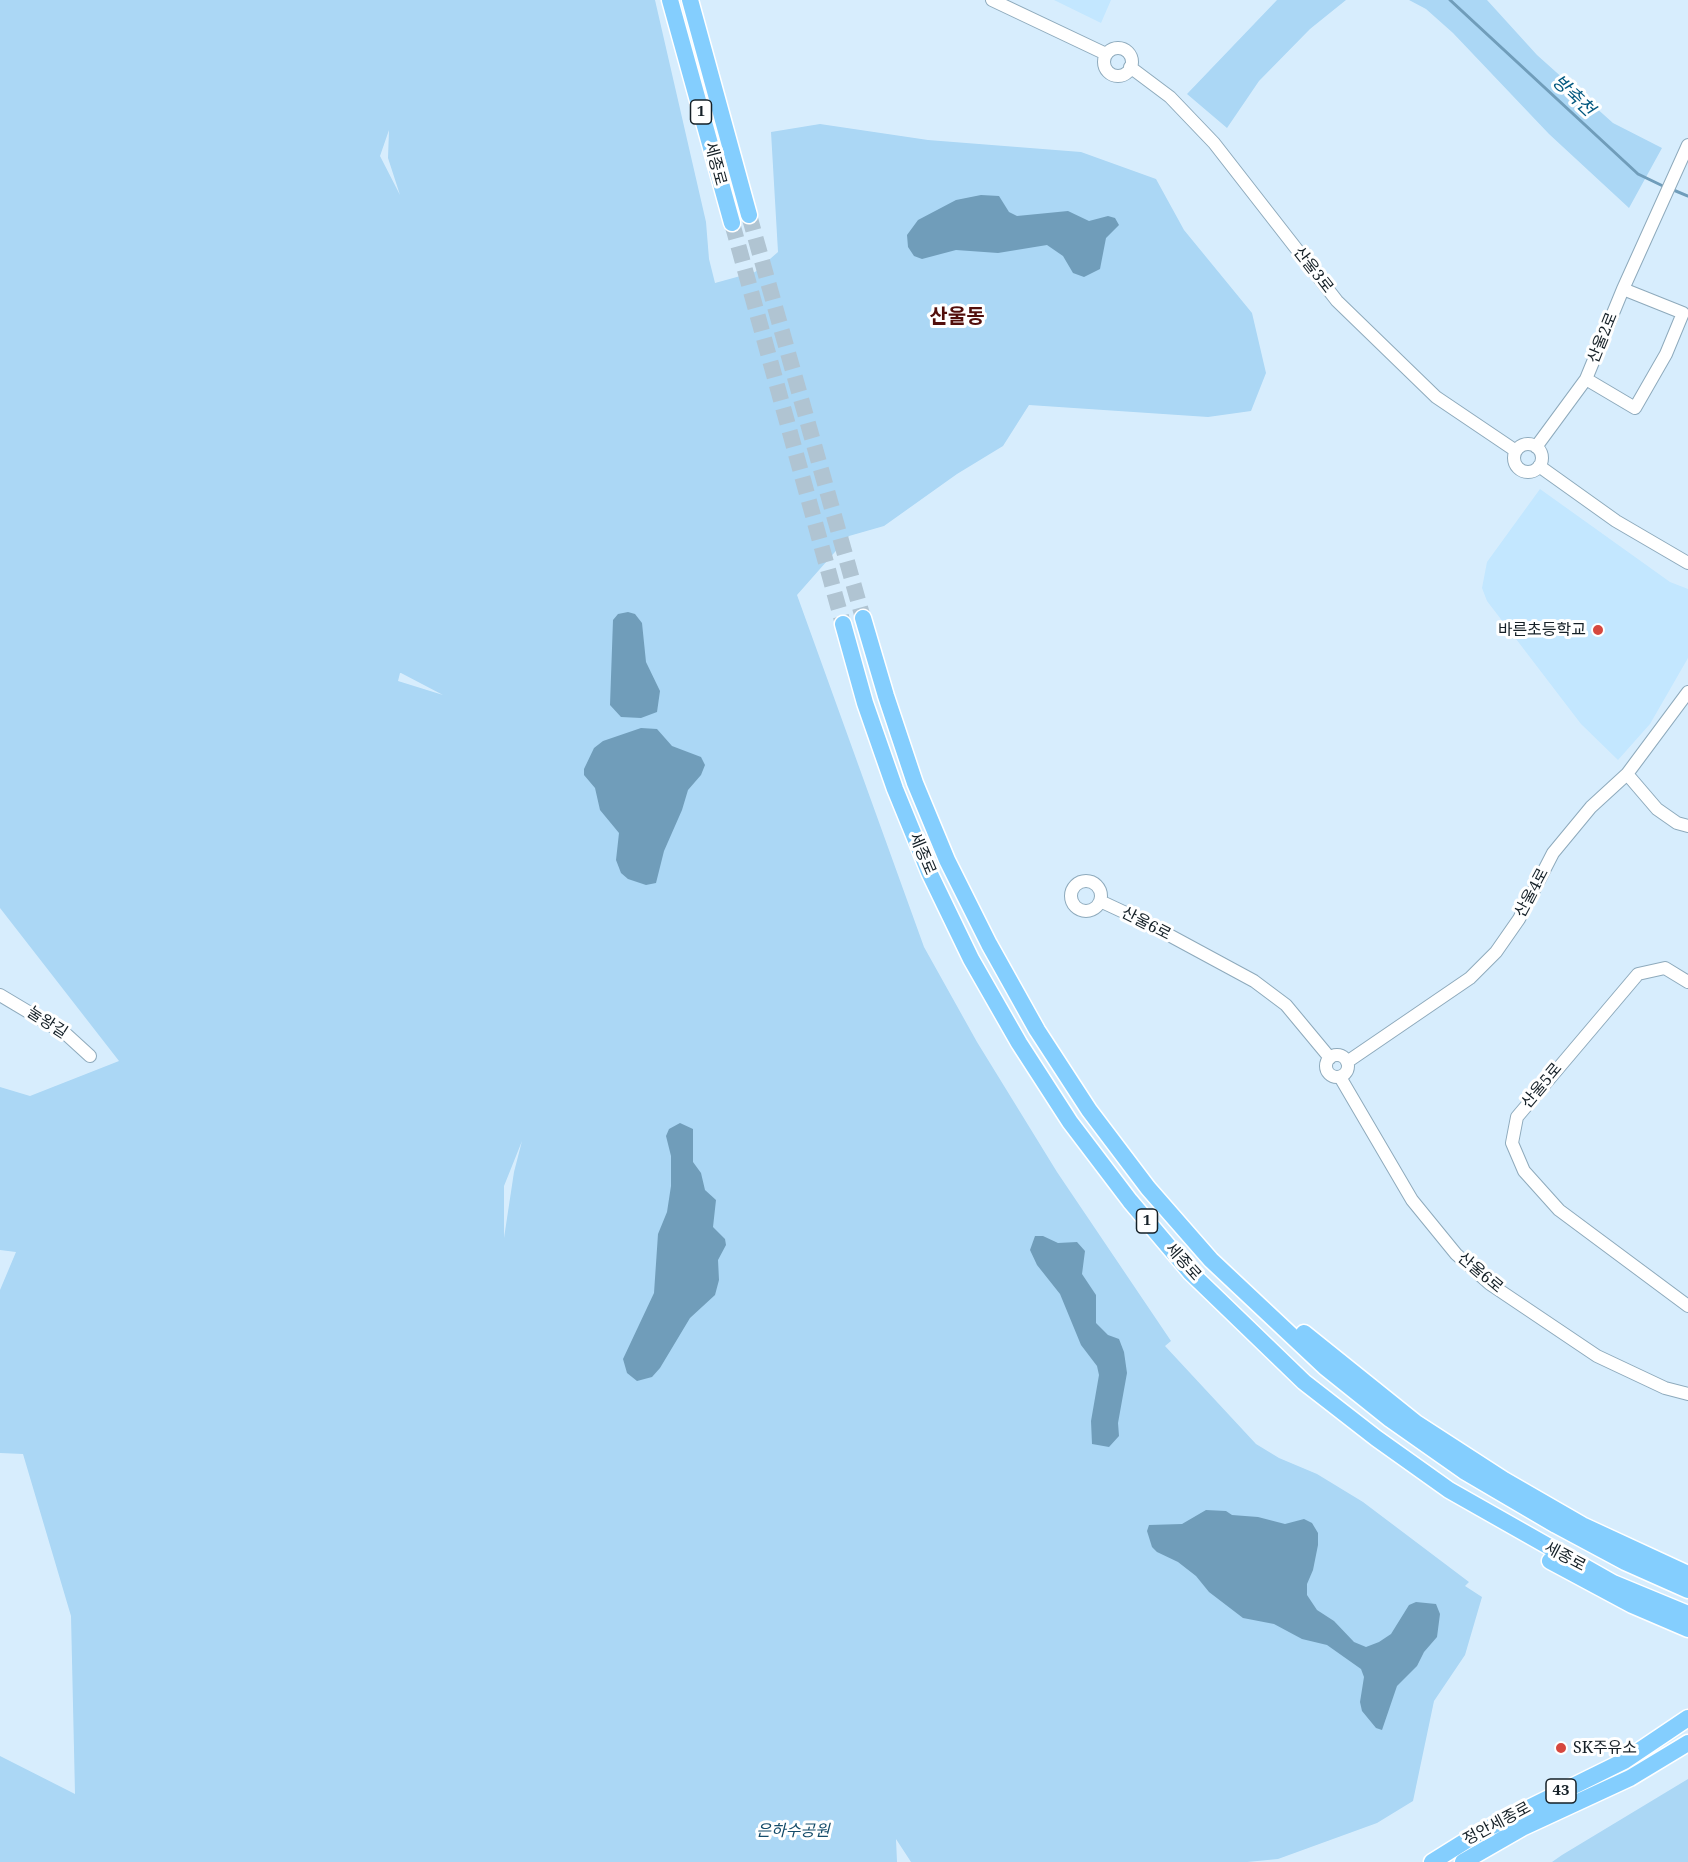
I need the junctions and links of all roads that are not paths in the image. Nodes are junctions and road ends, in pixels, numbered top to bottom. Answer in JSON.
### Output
{"nodes":[{"id":1,"x":670,"y":0,"type":"edge"},
{"id":2,"x":690,"y":0,"type":"edge"},
{"id":3,"x":992,"y":0,"type":"edge"},
{"id":4,"x":1106,"y":54,"type":"junction"},
{"id":5,"x":1130,"y":67,"type":"junction"},
{"id":6,"x":1688,"y":145,"type":"edge"},
{"id":7,"x":749,"y":215,"type":"tunnel mouth"},
{"id":8,"x":732,"y":223,"type":"tunnel mouth"},
{"id":9,"x":1623,"y":289,"type":"junction"},
{"id":10,"x":1586,"y":379,"type":"junction"},
{"id":11,"x":1536,"y":447,"type":"junction"},
{"id":12,"x":1516,"y":451,"type":"junction"},
{"id":13,"x":1539,"y":466,"type":"junction"},
{"id":14,"x":1688,"y":563,"type":"edge"},
{"id":15,"x":863,"y":618,"type":"tunnel mouth"},
{"id":16,"x":843,"y":624,"type":"tunnel mouth"},
{"id":17,"x":1688,"y":692,"type":"edge"},
{"id":18,"x":1627,"y":774,"type":"junction"},
{"id":19,"x":1688,"y":826,"type":"edge"},
{"id":20,"x":1100,"y":902,"type":"dead end"},
{"id":21,"x":1688,"y":982,"type":"edge"},
{"id":22,"x":0,"y":995,"type":"edge"},
{"id":23,"x":90,"y":1056,"type":"dead end"},
{"id":24,"x":1330,"y":1058,"type":"junction"},
{"id":25,"x":1347,"y":1062,"type":"junction"},
{"id":26,"x":1340,"y":1077,"type":"junction"},
{"id":27,"x":1148,"y":1188,"type":"junction"},
{"id":28,"x":1130,"y":1200,"type":"junction"},
{"id":29,"x":1688,"y":1306,"type":"edge"},
{"id":30,"x":1688,"y":1394,"type":"edge"},
{"id":31,"x":1688,"y":1574,"type":"edge"},
{"id":32,"x":1688,"y":1590,"type":"edge"},
{"id":33,"x":1688,"y":1614,"type":"edge"},
{"id":34,"x":1688,"y":1629,"type":"edge"},
{"id":35,"x":1688,"y":1718,"type":"edge"},
{"id":36,"x":1688,"y":1743,"type":"edge"},
{"id":37,"x":1432,"y":1862,"type":"edge"},
{"id":38,"x":1463,"y":1862,"type":"edge"}],
"edges":[{"from":1,"to":8,"type":"highway","name":"세종로","number":"1"},
{"from":2,"to":7,"type":"highway","name":"세종로","number":"1"},
{"from":3,"to":4,"type":"street"},
{"from":4,"to":5,"type":"street"},
{"from":4,"to":5,"type":"street"},
{"from":5,"to":12,"type":"street","name":"산울3로"},
{"from":6,"to":9,"type":"street","name":"산울2로"},
{"from":9,"to":10,"type":"street","name":"산울2로"},
{"from":9,"to":10,"type":"street"},
{"from":10,"to":11,"type":"street","name":"산울2로"},
{"from":11,"to":12,"type":"street"},
{"from":11,"to":13,"type":"street"},
{"from":12,"to":13,"type":"street"},
{"from":13,"to":14,"type":"street"},
{"from":15,"to":27,"type":"highway","name":"세종로","number":"1"},
{"from":16,"to":28,"type":"highway","name":"세종로","number":"1"},
{"from":17,"to":18,"type":"street","name":"산울4로"},
{"from":18,"to":19,"type":"street"},
{"from":18,"to":25,"type":"street","name":"산울4로"},
{"from":20,"to":24,"type":"street","name":"산울6로"},
{"from":21,"to":29,"type":"street","name":"산울5로"},
{"from":22,"to":23,"type":"street","name":"눌왕길"},
{"from":24,"to":25,"type":"street"},
{"from":24,"to":26,"type":"street"},
{"from":25,"to":26,"type":"street"},
{"from":26,"to":30,"type":"street","name":"산울6로"},
{"from":27,"to":31,"type":"highway"},
{"from":27,"to":32,"type":"highway","name":"세종로","number":"1"},
{"from":28,"to":33,"type":"highway","name":"세종로","number":"1"},
{"from":28,"to":34,"type":"highway"},
{"from":35,"to":37,"type":"highway","name":"정안세종로","number":"43"},
{"from":36,"to":38,"type":"highway","name":"정안세종로","number":"43"}]}
